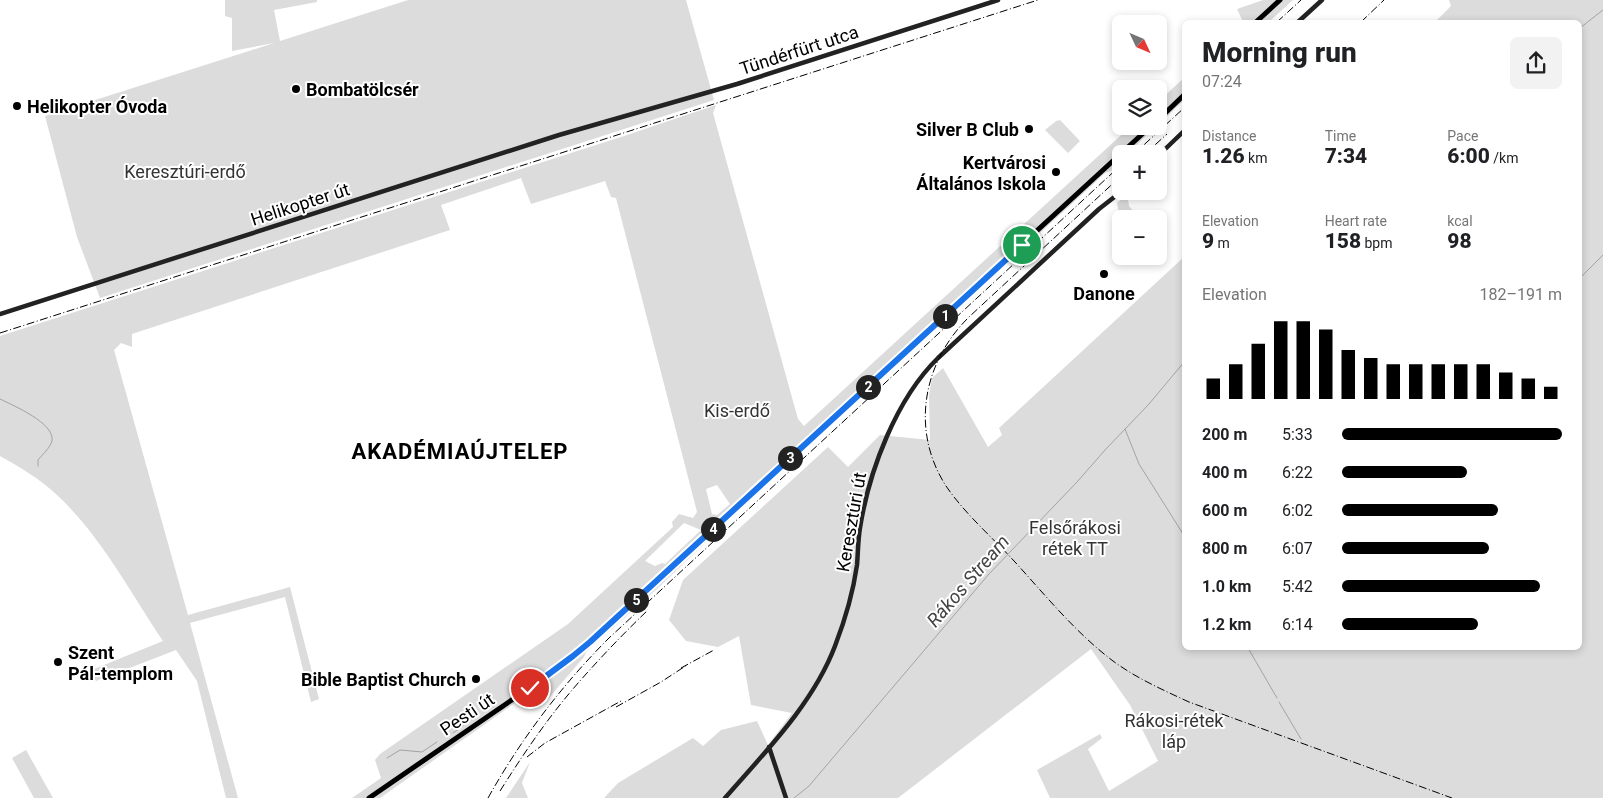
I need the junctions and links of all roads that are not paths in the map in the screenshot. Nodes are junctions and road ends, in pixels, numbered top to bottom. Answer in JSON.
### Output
{"nodes":[{"id":1,"x":998,"y":0,"type":"edge"},
{"id":2,"x":1280,"y":0,"type":"edge"},
{"id":3,"x":1323,"y":0,"type":"edge"},
{"id":4,"x":1258,"y":20,"type":"edge"},
{"id":5,"x":1300,"y":20,"type":"edge"},
{"id":6,"x":1182,"y":97,"type":"edge"},
{"id":7,"x":1167,"y":111,"type":"edge"},
{"id":8,"x":608,"y":121,"type":"joint"},
{"id":9,"x":1182,"y":133,"type":"edge"},
{"id":10,"x":1140,"y":135,"type":"edge"},
{"id":11,"x":1167,"y":147,"type":"edge"},
{"id":12,"x":1112,"y":199,"type":"edge"},
{"id":13,"x":0,"y":314,"type":"edge"},
{"id":14,"x":769,"y":747,"type":"junction"},
{"id":15,"x":772,"y":756,"type":"junction"},
{"id":16,"x":760,"y":757,"type":"junction"},
{"id":17,"x":786,"y":797,"type":"edge"},
{"id":18,"x":368,"y":798,"type":"edge"},
{"id":19,"x":725,"y":798,"type":"edge"}],
"edges":[{"from":1,"to":8,"type":"street","name":"Tündérfürt utca"},
{"from":2,"to":4,"type":"main road"},
{"from":3,"to":5,"type":"street"},
{"from":6,"to":7,"type":"main road"},
{"from":8,"to":13,"type":"street","name":"Helikopter út"},
{"from":9,"to":11,"type":"street"},
{"from":10,"to":18,"type":"main road","name":"Pesti út"},
{"from":12,"to":14,"type":"street","name":"Keresztúri út"},
{"from":14,"to":15,"type":"street"},
{"from":14,"to":16,"type":"street","name":"Keresztúri út"},
{"from":15,"to":16,"type":"street"},
{"from":15,"to":17,"type":"street"},
{"from":16,"to":19,"type":"street","name":"Keresztúri út"}]}
